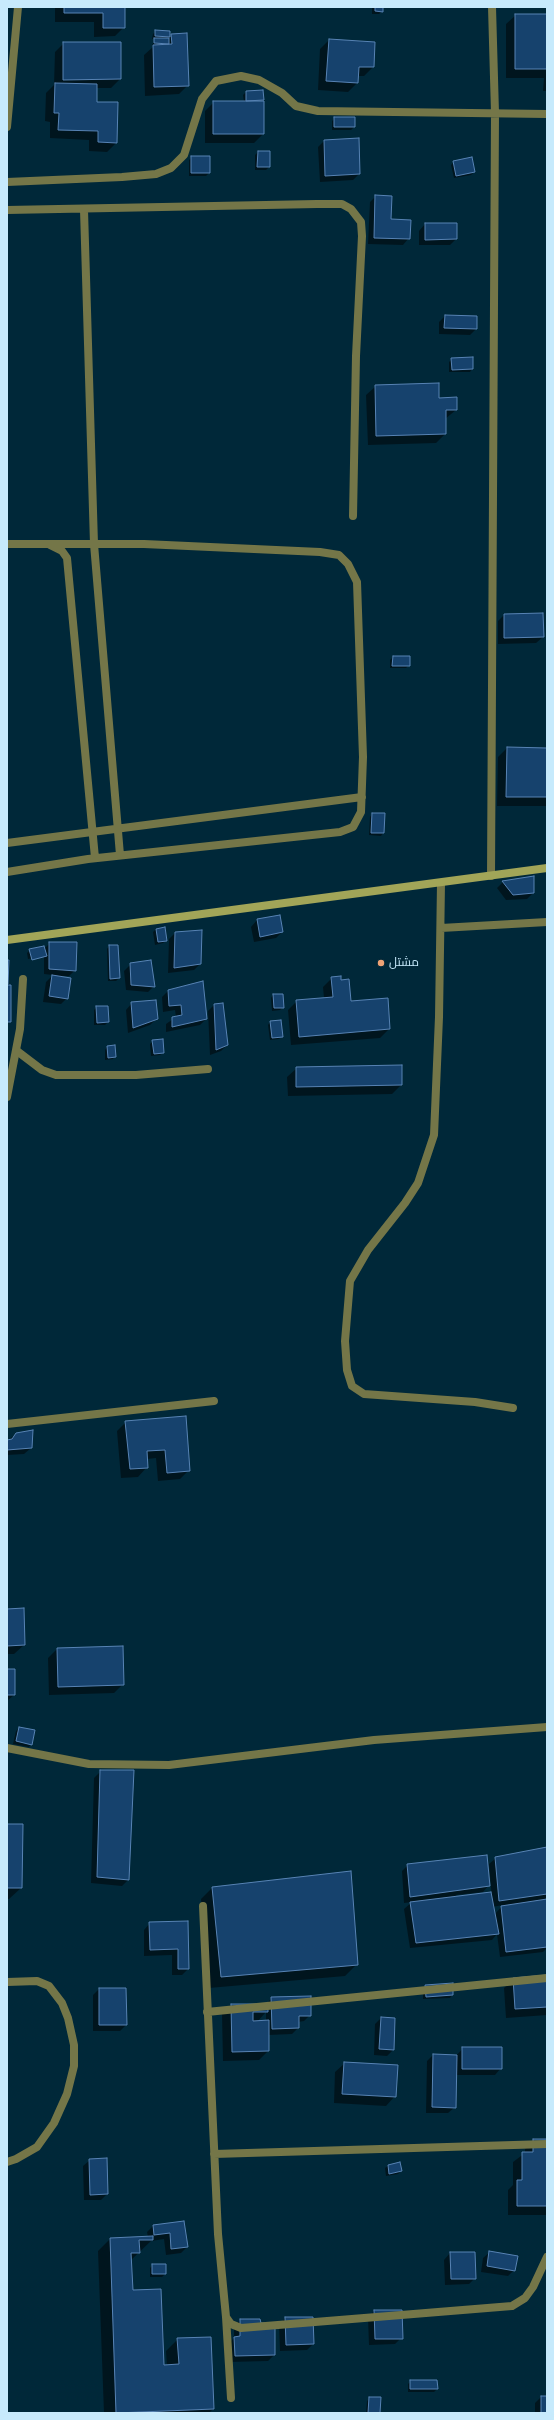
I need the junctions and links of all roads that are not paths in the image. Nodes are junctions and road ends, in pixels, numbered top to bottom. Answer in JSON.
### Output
{"nodes":[{"id":1,"x":18,"y":7,"type":"edge"},
{"id":2,"x":492,"y":7,"type":"edge"},
{"id":3,"x":495,"y":113,"type":"junction"},
{"id":4,"x":547,"y":114,"type":"edge"},
{"id":5,"x":7,"y":128,"type":"edge"},
{"id":6,"x":7,"y":182,"type":"edge"},
{"id":7,"x":7,"y":210,"type":"edge"},
{"id":8,"x":84,"y":210,"type":"junction"},
{"id":9,"x":354,"y":516,"type":"dead end"},
{"id":10,"x":7,"y":544,"type":"edge"},
{"id":11,"x":49,"y":544,"type":"junction"},
{"id":12,"x":94,"y":544,"type":"junction"},
{"id":13,"x":362,"y":797,"type":"junction"},
{"id":14,"x":118,"y":829,"type":"junction"},
{"id":15,"x":93,"y":832,"type":"junction"},
{"id":16,"x":7,"y":844,"type":"edge"},
{"id":17,"x":120,"y":855,"type":"junction"},
{"id":18,"x":95,"y":858,"type":"junction"},
{"id":19,"x":547,"y":868,"type":"edge"},
{"id":20,"x":7,"y":872,"type":"edge"},
{"id":21,"x":491,"y":876,"type":"junction"},
{"id":22,"x":441,"y":883,"type":"junction"},
{"id":23,"x":547,"y":922,"type":"edge"},
{"id":24,"x":441,"y":928,"type":"junction"},
{"id":25,"x":7,"y":940,"type":"edge"},
{"id":26,"x":23,"y":979,"type":"dead end"},
{"id":27,"x":17,"y":1051,"type":"junction"},
{"id":28,"x":208,"y":1069,"type":"dead end"},
{"id":29,"x":7,"y":1097,"type":"edge"},
{"id":30,"x":214,"y":1401,"type":"dead end"},
{"id":31,"x":513,"y":1408,"type":"dead end"},
{"id":32,"x":7,"y":1424,"type":"edge"},
{"id":33,"x":547,"y":1727,"type":"edge"},
{"id":34,"x":7,"y":1748,"type":"edge"},
{"id":35,"x":203,"y":1906,"type":"dead end"},
{"id":36,"x":547,"y":1978,"type":"edge"},
{"id":37,"x":7,"y":1982,"type":"edge"},
{"id":38,"x":207,"y":2012,"type":"junction"},
{"id":39,"x":547,"y":2144,"type":"edge"},
{"id":40,"x":214,"y":2154,"type":"junction"},
{"id":41,"x":7,"y":2162,"type":"edge"},
{"id":42,"x":547,"y":2258,"type":"edge"},
{"id":43,"x":226,"y":2317,"type":"junction"},
{"id":44,"x":231,"y":2398,"type":"dead end"}],
"edges":[{"from":1,"to":5,"type":"street"},
{"from":2,"to":3,"type":"street"},
{"from":3,"to":4,"type":"street"},
{"from":3,"to":6,"type":"street"},
{"from":3,"to":21,"type":"street"},
{"from":7,"to":8,"type":"street"},
{"from":8,"to":9,"type":"street"},
{"from":8,"to":12,"type":"street"},
{"from":10,"to":11,"type":"street"},
{"from":11,"to":12,"type":"street"},
{"from":11,"to":15,"type":"street"},
{"from":12,"to":13,"type":"street"},
{"from":12,"to":14,"type":"street"},
{"from":13,"to":14,"type":"street"},
{"from":13,"to":17,"type":"street"},
{"from":14,"to":15,"type":"street"},
{"from":14,"to":17,"type":"street"},
{"from":15,"to":16,"type":"street"},
{"from":15,"to":18,"type":"street"},
{"from":17,"to":18,"type":"street"},
{"from":18,"to":20,"type":"street"},
{"from":19,"to":21,"type":"main road"},
{"from":21,"to":22,"type":"main road"},
{"from":22,"to":24,"type":"street"},
{"from":22,"to":25,"type":"main road"},
{"from":23,"to":24,"type":"street"},
{"from":24,"to":31,"type":"street"},
{"from":26,"to":27,"type":"street"},
{"from":27,"to":28,"type":"street"},
{"from":27,"to":29,"type":"street"},
{"from":30,"to":32,"type":"street"},
{"from":33,"to":34,"type":"street"},
{"from":35,"to":38,"type":"street"},
{"from":36,"to":38,"type":"street"},
{"from":37,"to":41,"type":"street"},
{"from":38,"to":40,"type":"street"},
{"from":39,"to":40,"type":"street"},
{"from":40,"to":43,"type":"street"},
{"from":42,"to":43,"type":"street"},
{"from":43,"to":44,"type":"street"}]}
